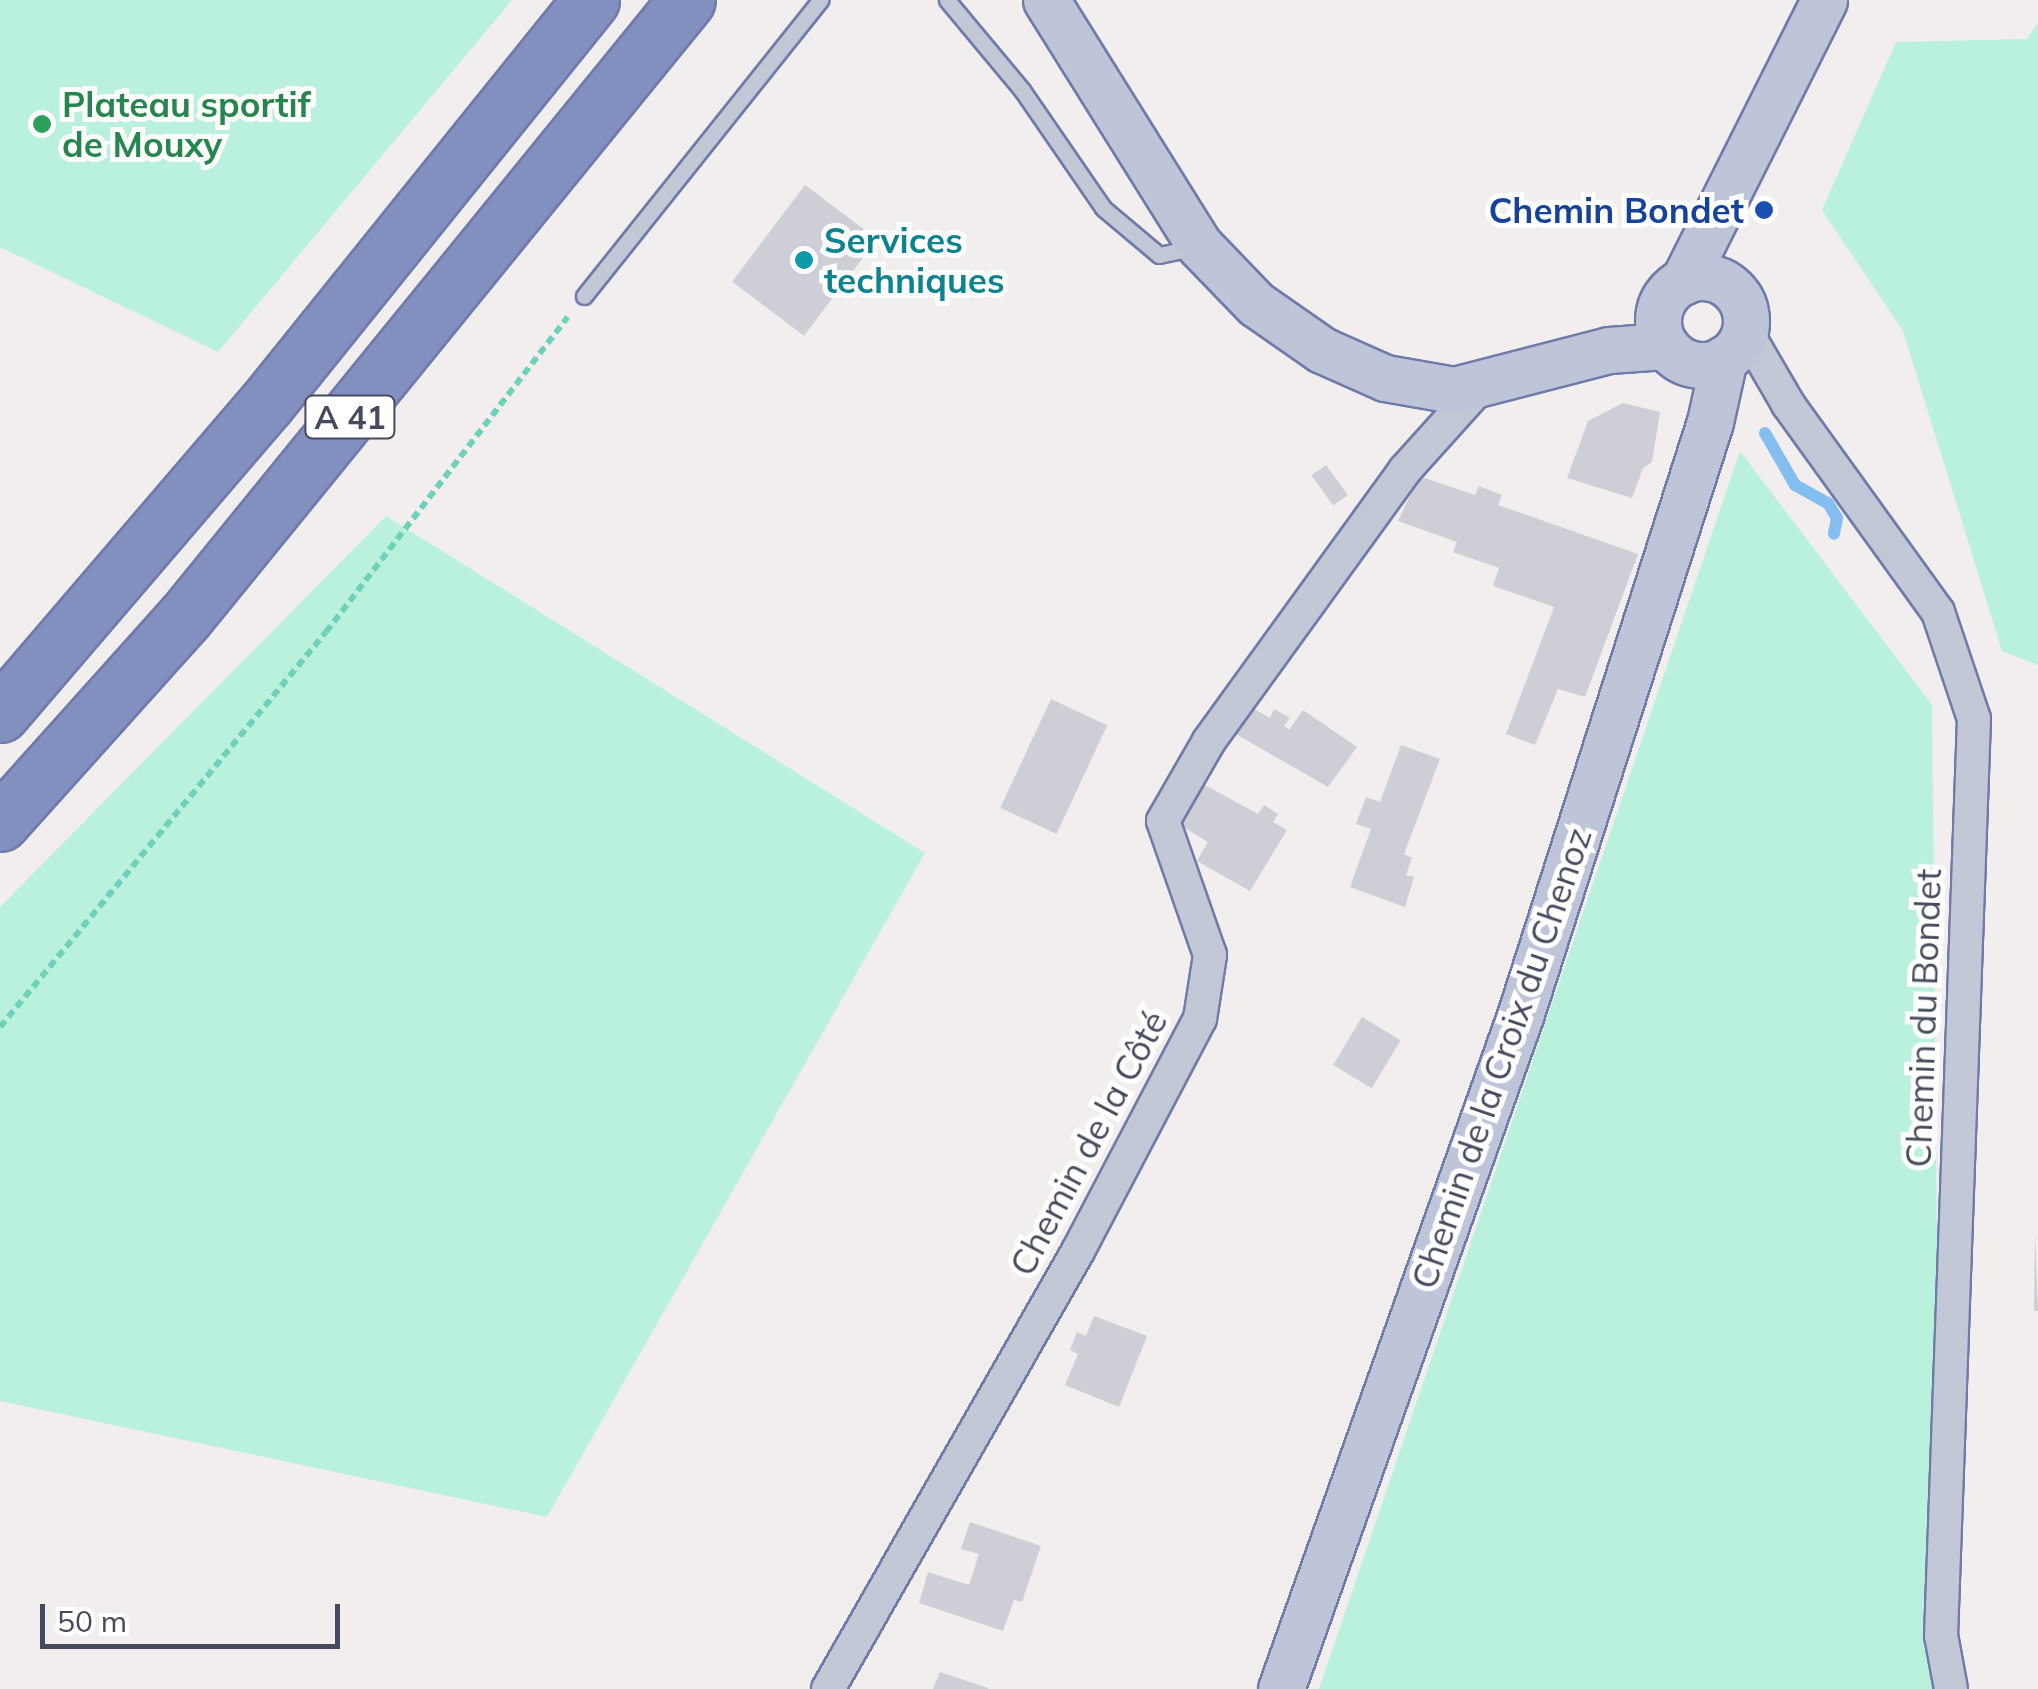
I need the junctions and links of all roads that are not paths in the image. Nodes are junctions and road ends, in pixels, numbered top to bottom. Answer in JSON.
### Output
{"nodes":[{"id":1,"x":591,"y":0,"type":"edge"},
{"id":2,"x":687,"y":0,"type":"edge"},
{"id":3,"x":820,"y":0,"type":"edge"},
{"id":4,"x":946,"y":0,"type":"edge"},
{"id":5,"x":1046,"y":0,"type":"edge"},
{"id":6,"x":1824,"y":0,"type":"edge"},
{"id":7,"x":1200,"y":246,"type":"junction"},
{"id":8,"x":1701,"y":281,"type":"junction"},
{"id":9,"x":584,"y":296,"type":"road end"},
{"id":10,"x":1704,"y":346,"type":"junction"},
{"id":11,"x":1478,"y":389,"type":"junction"},
{"id":12,"x":0,"y":714,"type":"edge"},
{"id":13,"x":0,"y":823,"type":"edge"},
{"id":14,"x":828,"y":1689,"type":"edge"},
{"id":15,"x":1281,"y":1689,"type":"edge"},
{"id":16,"x":1951,"y":1689,"type":"edge"}],
"edges":[{"from":1,"to":12,"type":"highway","number":"A 41"},
{"from":2,"to":13,"type":"highway","number":"A 41"},
{"from":3,"to":9,"type":"lane"},
{"from":4,"to":7,"type":"lane"},
{"from":5,"to":7,"type":"street"},
{"from":6,"to":8,"type":"street"},
{"from":7,"to":11,"type":"street"},
{"from":8,"to":10,"type":"street"},
{"from":8,"to":10,"type":"street","name":"Chemin de la Croix du Chenoz"},
{"from":10,"to":11,"type":"street"},
{"from":10,"to":15,"type":"street","name":"Chemin de la Croix du Chenoz"},
{"from":10,"to":16,"type":"street","name":"Chemin du Bondet"},
{"from":11,"to":14,"type":"street","name":"Chemin de la Côté"}]}
